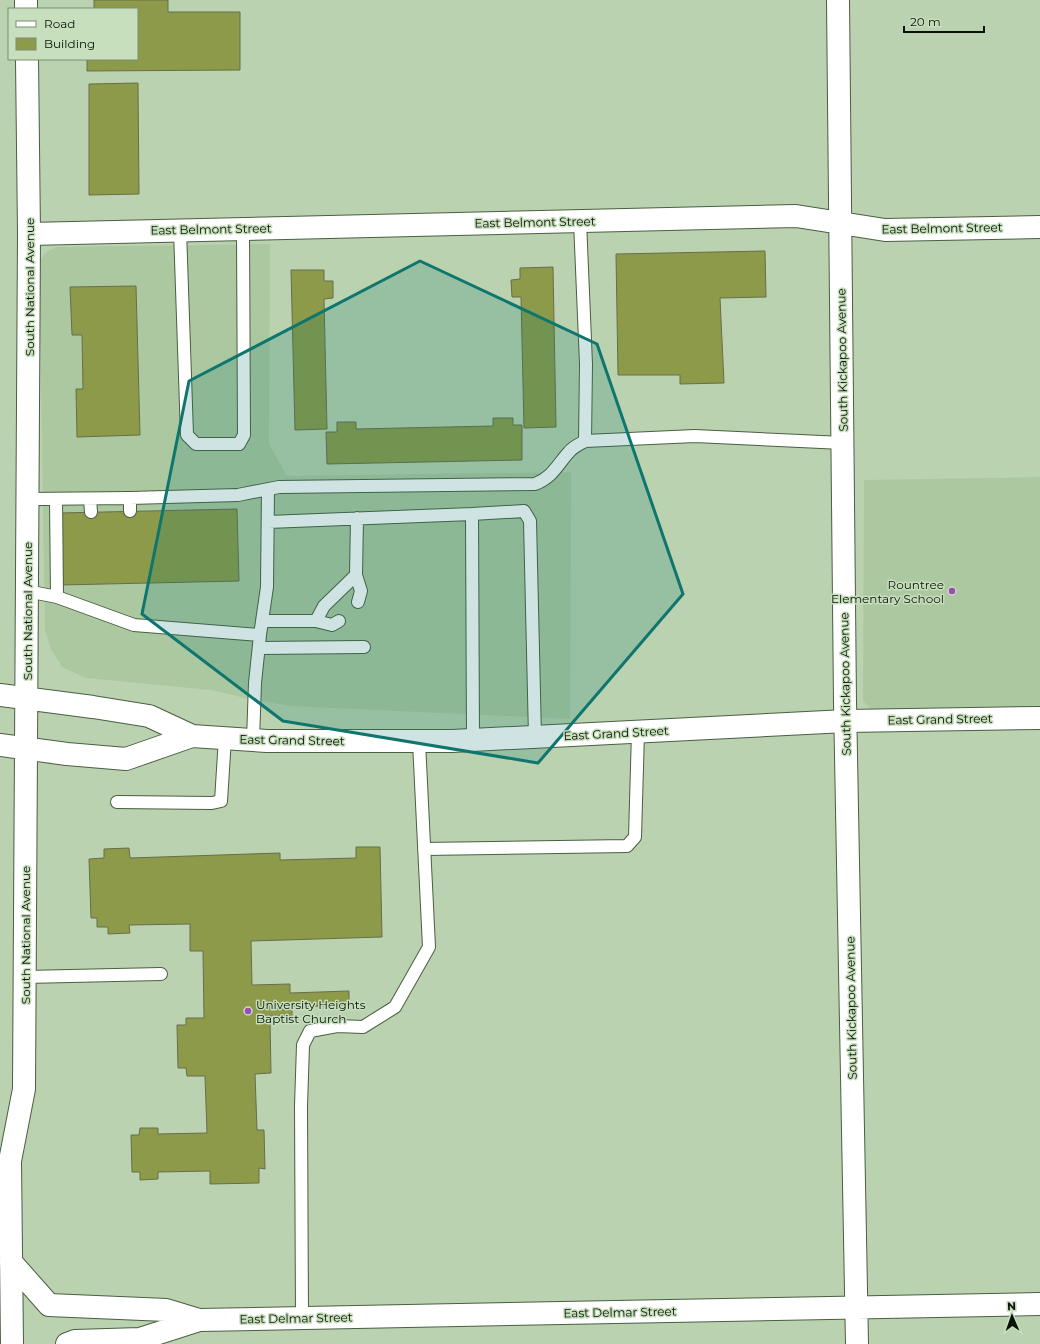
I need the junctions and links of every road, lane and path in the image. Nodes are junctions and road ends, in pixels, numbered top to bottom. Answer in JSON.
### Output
{"nodes":[{"id":1,"x":838,"y":0,"type":"edge"},
{"id":2,"x":27,"y":60,"type":"edge"},
{"id":3,"x":580,"y":220,"type":"junction"},
{"id":4,"x":841,"y":223,"type":"junction"},
{"id":5,"x":1040,"y":227,"type":"edge"},
{"id":6,"x":243,"y":229,"type":"junction"},
{"id":7,"x":180,"y":230,"type":"junction"},
{"id":8,"x":30,"y":234,"type":"junction"},
{"id":9,"x":585,"y":441,"type":"junction"},
{"id":10,"x":843,"y":443,"type":"junction"},
{"id":11,"x":268,"y":489,"type":"junction"},
{"id":12,"x":90,"y":498,"type":"junction"},
{"id":13,"x":130,"y":498,"type":"junction"},
{"id":14,"x":27,"y":499,"type":"junction"},
{"id":15,"x":56,"y":499,"type":"junction"},
{"id":16,"x":130,"y":511,"type":"dead end"},
{"id":17,"x":90,"y":512,"type":"dead end"},
{"id":18,"x":472,"y":514,"type":"junction"},
{"id":19,"x":357,"y":518,"type":"junction"},
{"id":20,"x":268,"y":522,"type":"junction"},
{"id":21,"x":356,"y":575,"type":"junction"},
{"id":22,"x":27,"y":591,"type":"junction"},
{"id":23,"x":57,"y":597,"type":"junction"},
{"id":24,"x":358,"y":602,"type":"dead end"},
{"id":25,"x":339,"y":620,"type":"dead end"},
{"id":26,"x":262,"y":621,"type":"junction"},
{"id":27,"x":316,"y":621,"type":"junction"},
{"id":28,"x":260,"y":635,"type":"junction"},
{"id":29,"x":364,"y":647,"type":"dead end"},
{"id":30,"x":259,"y":648,"type":"junction"},
{"id":31,"x":0,"y":695,"type":"edge"},
{"id":32,"x":26,"y":698,"type":"junction"},
{"id":33,"x":1040,"y":718,"type":"edge"},
{"id":34,"x":846,"y":721,"type":"junction"},
{"id":35,"x":638,"y":732,"type":"junction"},
{"id":36,"x":192,"y":736,"type":"junction"},
{"id":37,"x":535,"y":737,"type":"junction"},
{"id":38,"x":225,"y":738,"type":"junction"},
{"id":39,"x":253,"y":740,"type":"junction"},
{"id":40,"x":473,"y":740,"type":"junction"},
{"id":41,"x":419,"y":742,"type":"junction"},
{"id":42,"x":0,"y":744,"type":"edge"},
{"id":43,"x":26,"y":747,"type":"junction"},
{"id":44,"x":117,"y":802,"type":"dead end"},
{"id":45,"x":424,"y":849,"type":"junction"},
{"id":46,"x":161,"y":974,"type":"dead end"},
{"id":47,"x":25,"y":977,"type":"junction"},
{"id":48,"x":0,"y":1136,"type":"edge"},
{"id":49,"x":10,"y":1161,"type":"junction"},
{"id":50,"x":11,"y":1262,"type":"junction"},
{"id":51,"x":6,"y":1291,"type":"edge"},
{"id":52,"x":1040,"y":1304,"type":"edge"},
{"id":53,"x":856,"y":1307,"type":"junction"},
{"id":54,"x":302,"y":1318,"type":"junction"},
{"id":55,"x":199,"y":1320,"type":"junction"},
{"id":56,"x":12,"y":1344,"type":"edge"},
{"id":57,"x":67,"y":1344,"type":"edge"},
{"id":58,"x":857,"y":1344,"type":"edge"}],
"edges":[{"from":1,"to":4,"type":"street","name":"South Kickapoo Avenue"},
{"from":2,"to":8,"type":"street","name":"South National Avenue"},
{"from":3,"to":4,"type":"street","name":"East Belmont Street"},
{"from":3,"to":6,"type":"street","name":"East Belmont Street"},
{"from":3,"to":9,"type":"lane"},
{"from":4,"to":5,"type":"street","name":"East Belmont Street"},
{"from":4,"to":10,"type":"street","name":"South Kickapoo Avenue"},
{"from":6,"to":7,"type":"street","name":"East Belmont Street"},
{"from":6,"to":7,"type":"lane"},
{"from":7,"to":8,"type":"street","name":"East Belmont Street"},
{"from":8,"to":14,"type":"street","name":"South National Avenue"},
{"from":9,"to":10,"type":"lane"},
{"from":9,"to":11,"type":"lane"},
{"from":10,"to":34,"type":"street","name":"South Kickapoo Avenue"},
{"from":11,"to":13,"type":"lane"},
{"from":11,"to":20,"type":"lane"},
{"from":12,"to":13,"type":"lane"},
{"from":12,"to":15,"type":"lane"},
{"from":12,"to":17,"type":"lane"},
{"from":13,"to":16,"type":"lane"},
{"from":14,"to":15,"type":"lane"},
{"from":14,"to":22,"type":"street","name":"South National Avenue"},
{"from":15,"to":23,"type":"lane"},
{"from":18,"to":19,"type":"lane"},
{"from":18,"to":37,"type":"lane"},
{"from":18,"to":40,"type":"lane"},
{"from":19,"to":20,"type":"lane"},
{"from":19,"to":21,"type":"lane"},
{"from":20,"to":26,"type":"lane"},
{"from":21,"to":24,"type":"lane"},
{"from":21,"to":27,"type":"lane"},
{"from":22,"to":23,"type":"lane"},
{"from":22,"to":32,"type":"street","name":"South National Avenue"},
{"from":23,"to":28,"type":"lane"},
{"from":25,"to":27,"type":"lane"},
{"from":26,"to":27,"type":"lane"},
{"from":26,"to":28,"type":"lane"},
{"from":28,"to":30,"type":"lane"},
{"from":29,"to":30,"type":"lane"},
{"from":30,"to":39,"type":"lane"},
{"from":31,"to":32,"type":"street","name":"East Grand Street"},
{"from":32,"to":36,"type":"street","name":"East Grand Street"},
{"from":32,"to":43,"type":"street","name":"South National Avenue"},
{"from":33,"to":34,"type":"street","name":"East Grand Street"},
{"from":34,"to":35,"type":"street","name":"East Grand Street"},
{"from":34,"to":53,"type":"street","name":"South Kickapoo Avenue"},
{"from":35,"to":37,"type":"street","name":"East Grand Street"},
{"from":35,"to":45,"type":"lane"},
{"from":36,"to":38,"type":"street","name":"East Grand Street"},
{"from":36,"to":43,"type":"street","name":"East Grand Street"},
{"from":37,"to":40,"type":"street","name":"East Grand Street"},
{"from":38,"to":39,"type":"street","name":"East Grand Street"},
{"from":38,"to":44,"type":"lane"},
{"from":39,"to":41,"type":"street","name":"East Grand Street"},
{"from":40,"to":41,"type":"street","name":"East Grand Street"},
{"from":41,"to":45,"type":"lane"},
{"from":42,"to":43,"type":"street","name":"East Grand Street"},
{"from":43,"to":47,"type":"street","name":"South National Avenue"},
{"from":45,"to":54,"type":"lane"},
{"from":46,"to":47,"type":"lane"},
{"from":47,"to":49,"type":"street","name":"South National Avenue"},
{"from":48,"to":49,"type":"street","name":"South National Avenue"},
{"from":49,"to":50,"type":"street","name":"South National Avenue"},
{"from":50,"to":51,"type":"street","name":"South National Avenue"},
{"from":50,"to":55,"type":"street","name":"East Delmar Street"},
{"from":51,"to":56,"type":"street","name":"South National Avenue"},
{"from":52,"to":53,"type":"street","name":"East Delmar Street"},
{"from":53,"to":54,"type":"street","name":"East Delmar Street"},
{"from":53,"to":58,"type":"street","name":"South Kickapoo Avenue"},
{"from":54,"to":55,"type":"street","name":"East Delmar Street"},
{"from":55,"to":57,"type":"street","name":"East Delmar Street"}]}
